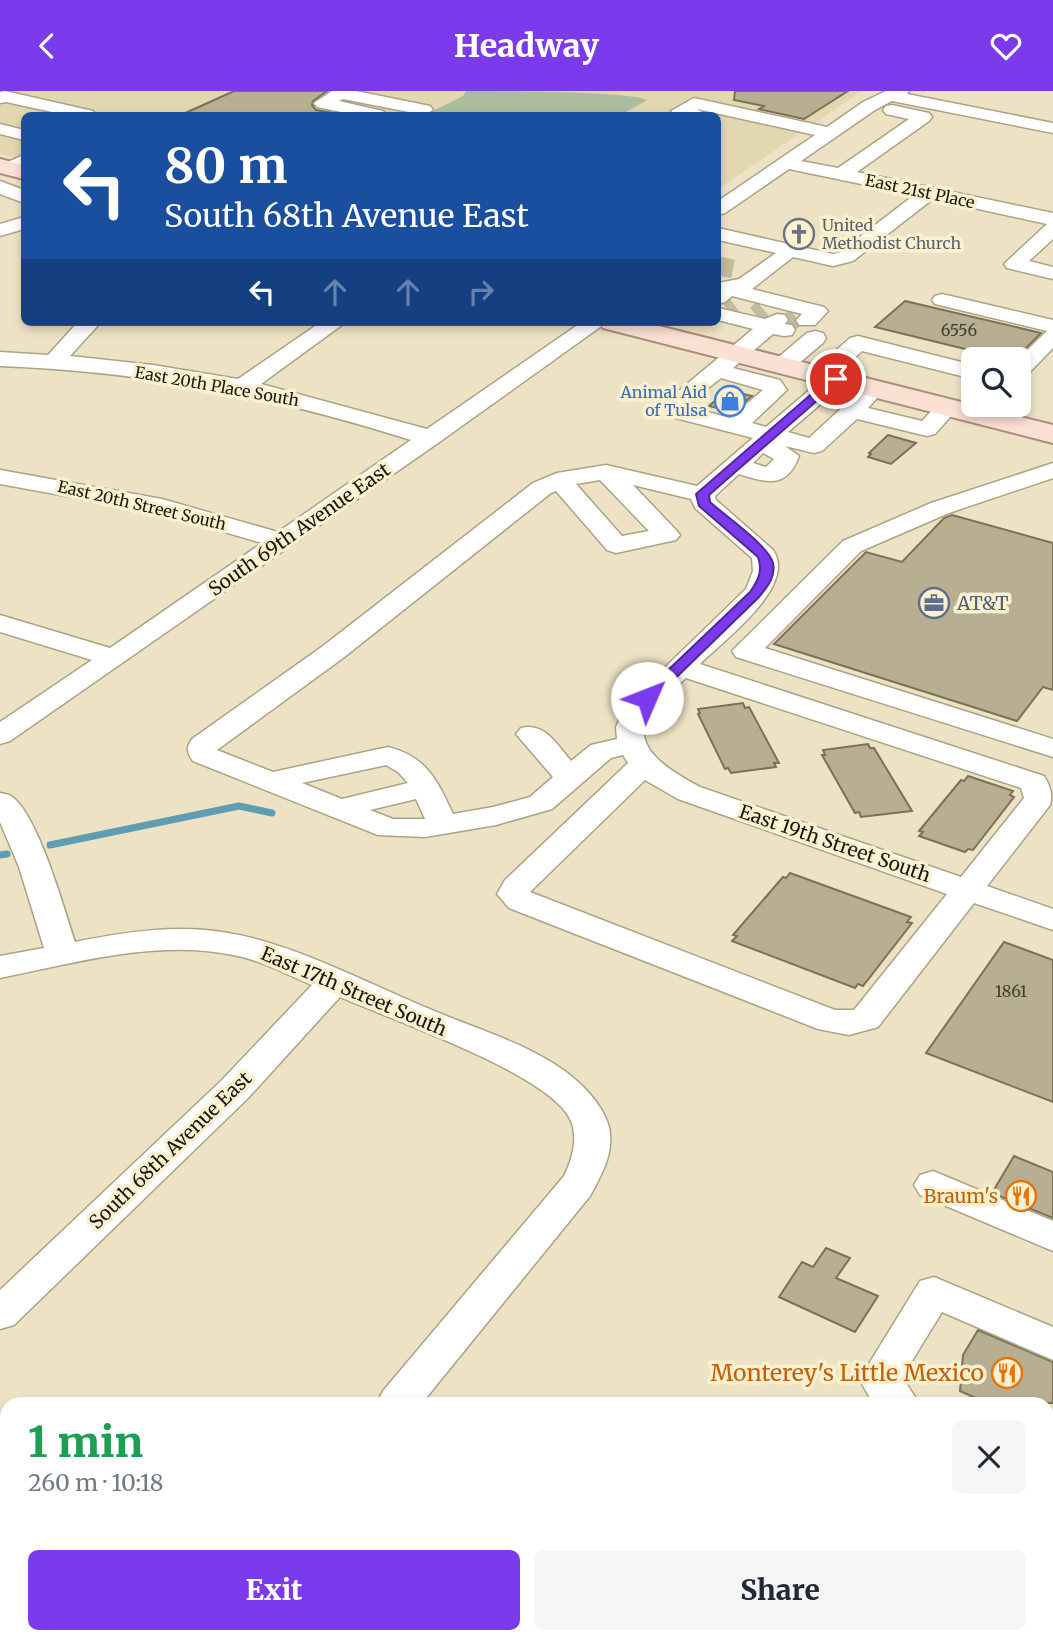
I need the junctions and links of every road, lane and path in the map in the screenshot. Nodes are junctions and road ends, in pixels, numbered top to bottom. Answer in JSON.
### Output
{"nodes":[{"id":1,"x":896,"y":94,"type":"edge"},
{"id":2,"x":69,"y":96,"type":"dead end"},
{"id":3,"x":0,"y":98,"type":"edge"},
{"id":4,"x":46,"y":105,"type":"junction"},
{"id":5,"x":869,"y":106,"type":"junction"},
{"id":6,"x":75,"y":112,"type":"edge"},
{"id":7,"x":364,"y":112,"type":"edge"},
{"id":8,"x":420,"y":112,"type":"edge"},
{"id":9,"x":684,"y":112,"type":"edge"},
{"id":10,"x":923,"y":117,"type":"junction"},
{"id":11,"x":721,"y":120,"type":"edge"},
{"id":12,"x":1053,"y":128,"type":"edge"},
{"id":13,"x":0,"y":129,"type":"edge"},
{"id":14,"x":21,"y":134,"type":"edge"},
{"id":15,"x":824,"y":137,"type":"junction"},
{"id":16,"x":1053,"y":139,"type":"edge"},
{"id":17,"x":786,"y":163,"type":"junction"},
{"id":18,"x":12,"y":171,"type":"edge"},
{"id":19,"x":842,"y":174,"type":"junction"},
{"id":20,"x":21,"y":190,"type":"edge"},
{"id":21,"x":929,"y":193,"type":"junction"},
{"id":22,"x":721,"y":207,"type":"edge"},
{"id":23,"x":1053,"y":219,"type":"edge"},
{"id":24,"x":21,"y":224,"type":"edge"},
{"id":25,"x":1053,"y":228,"type":"edge"},
{"id":26,"x":0,"y":230,"type":"edge"},
{"id":27,"x":721,"y":235,"type":"tunnel mouth"},
{"id":28,"x":783,"y":257,"type":"dead end"},
{"id":29,"x":1053,"y":273,"type":"edge"},
{"id":30,"x":943,"y":300,"type":"dead end"},
{"id":31,"x":759,"y":309,"type":"edge"},
{"id":32,"x":86,"y":326,"type":"edge"},
{"id":33,"x":329,"y":326,"type":"edge"},
{"id":34,"x":591,"y":326,"type":"edge"},
{"id":35,"x":645,"y":326,"type":"edge"},
{"id":36,"x":1053,"y":326,"type":"edge"},
{"id":37,"x":1053,"y":336,"type":"edge"},
{"id":38,"x":693,"y":342,"type":"junction"},
{"id":39,"x":1031,"y":358,"type":"edge"},
{"id":40,"x":0,"y":359,"type":"edge"},
{"id":41,"x":54,"y":361,"type":"junction"},
{"id":42,"x":726,"y":362,"type":"junction"},
{"id":43,"x":961,"y":369,"type":"edge"},
{"id":44,"x":783,"y":373,"type":"junction"},
{"id":45,"x":829,"y":377,"type":"junction"},
{"id":46,"x":242,"y":387,"type":"junction"},
{"id":47,"x":876,"y":389,"type":"junction"},
{"id":48,"x":948,"y":407,"type":"junction"},
{"id":49,"x":961,"y":408,"type":"edge"},
{"id":50,"x":852,"y":411,"type":"junction"},
{"id":51,"x":1008,"y":417,"type":"edge"},
{"id":52,"x":735,"y":426,"type":"junction"},
{"id":53,"x":1049,"y":429,"type":"edge"},
{"id":54,"x":430,"y":437,"type":"junction"},
{"id":55,"x":766,"y":439,"type":"junction"},
{"id":56,"x":1053,"y":470,"type":"edge"},
{"id":57,"x":606,"y":472,"type":"junction"},
{"id":58,"x":0,"y":477,"type":"edge"},
{"id":59,"x":560,"y":481,"type":"junction"},
{"id":60,"x":702,"y":494,"type":"junction"},
{"id":61,"x":282,"y":541,"type":"junction"},
{"id":62,"x":0,"y":623,"type":"edge"},
{"id":63,"x":114,"y":658,"type":"junction"},
{"id":64,"x":680,"y":667,"type":"junction"},
{"id":65,"x":531,"y":734,"type":"dead end"},
{"id":66,"x":0,"y":735,"type":"edge"},
{"id":67,"x":1053,"y":748,"type":"edge"},
{"id":68,"x":637,"y":755,"type":"junction"},
{"id":69,"x":571,"y":779,"type":"junction"},
{"id":70,"x":268,"y":782,"type":"junction"},
{"id":71,"x":424,"y":788,"type":"junction"},
{"id":72,"x":0,"y":802,"type":"edge"},
{"id":73,"x":337,"y":809,"type":"junction"},
{"id":74,"x":443,"y":825,"type":"junction"},
{"id":75,"x":969,"y":890,"type":"junction"},
{"id":76,"x":1053,"y":919,"type":"edge"},
{"id":77,"x":63,"y":955,"type":"junction"},
{"id":78,"x":0,"y":967,"type":"edge"},
{"id":79,"x":335,"y":982,"type":"junction"},
{"id":80,"x":933,"y":1185,"type":"dead end"},
{"id":81,"x":1053,"y":1237,"type":"edge"},
{"id":82,"x":0,"y":1314,"type":"edge"},
{"id":83,"x":1053,"y":1344,"type":"edge"},
{"id":84,"x":403,"y":1397,"type":"edge"},
{"id":85,"x":893,"y":1397,"type":"edge"}],
"edges":[{"from":1,"to":5,"type":"street"},
{"from":1,"to":12,"type":"street"},
{"from":2,"to":4,"type":"street"},
{"from":3,"to":4,"type":"street"},
{"from":4,"to":6,"type":"street"},
{"from":5,"to":10,"type":"street"},
{"from":5,"to":15,"type":"street"},
{"from":7,"to":8,"type":"street"},
{"from":9,"to":15,"type":"street"},
{"from":10,"to":16,"type":"street"},
{"from":10,"to":19,"type":"street"},
{"from":11,"to":15,"type":"street"},
{"from":13,"to":14,"type":"street"},
{"from":15,"to":17,"type":"street"},
{"from":17,"to":19,"type":"street","name":"East 21st Place"},
{"from":17,"to":22,"type":"street"},
{"from":18,"to":20,"type":"street"},
{"from":19,"to":21,"type":"street","name":"East 21st Place"},
{"from":21,"to":23,"type":"street","name":"East 21st Place"},
{"from":21,"to":27,"type":"street"},
{"from":24,"to":26,"type":"street"},
{"from":25,"to":29,"type":"street"},
{"from":28,"to":31,"type":"street"},
{"from":30,"to":36,"type":"street"},
{"from":31,"to":38,"type":"street"},
{"from":31,"to":42,"type":"street"},
{"from":31,"to":44,"type":"street"},
{"from":32,"to":41,"type":"street"},
{"from":33,"to":46,"type":"street"},
{"from":34,"to":54,"type":"street","name":"South 69th Avenue East"},
{"from":35,"to":38,"type":"main road"},
{"from":37,"to":39,"type":"street"},
{"from":38,"to":42,"type":"main road"},
{"from":40,"to":41,"type":"street","name":"East 20th Place South"},
{"from":41,"to":46,"type":"street","name":"East 20th Place South"},
{"from":42,"to":44,"type":"main road"},
{"from":42,"to":52,"type":"street"},
{"from":43,"to":45,"type":"street"},
{"from":44,"to":45,"type":"main road"},
{"from":44,"to":52,"type":"street"},
{"from":45,"to":47,"type":"main road"},
{"from":45,"to":55,"type":"street"},
{"from":46,"to":54,"type":"street","name":"East 20th Place South"},
{"from":47,"to":48,"type":"main road"},
{"from":47,"to":50,"type":"street"},
{"from":48,"to":49,"type":"main road"},
{"from":48,"to":50,"type":"street"},
{"from":50,"to":55,"type":"street"},
{"from":51,"to":53,"type":"main road"},
{"from":52,"to":55,"type":"street"},
{"from":54,"to":61,"type":"street","name":"South 69th Avenue East"},
{"from":55,"to":60,"type":"street"},
{"from":56,"to":67,"type":"street"},
{"from":57,"to":59,"type":"street"},
{"from":57,"to":59,"type":"street"},
{"from":57,"to":60,"type":"street"},
{"from":58,"to":61,"type":"street","name":"East 20th Street South"},
{"from":59,"to":70,"type":"street"},
{"from":60,"to":64,"type":"street"},
{"from":61,"to":63,"type":"street","name":"South 69th Avenue East"},
{"from":62,"to":63,"type":"street"},
{"from":63,"to":66,"type":"street","name":"South 69th Avenue East"},
{"from":64,"to":68,"type":"street"},
{"from":64,"to":75,"type":"street"},
{"from":65,"to":69,"type":"street"},
{"from":68,"to":69,"type":"street"},
{"from":68,"to":75,"type":"street","name":"East 19th Street South"},
{"from":68,"to":75,"type":"street"},
{"from":69,"to":74,"type":"street"},
{"from":70,"to":71,"type":"street"},
{"from":70,"to":73,"type":"street"},
{"from":71,"to":73,"type":"street"},
{"from":71,"to":74,"type":"street"},
{"from":72,"to":77,"type":"street"},
{"from":73,"to":74,"type":"street"},
{"from":75,"to":76,"type":"street","name":"East 19th Street South"},
{"from":77,"to":78,"type":"street","name":"East 17th Street South"},
{"from":77,"to":79,"type":"street","name":"East 17th Street South"},
{"from":79,"to":82,"type":"street","name":"South 68th Avenue East"},
{"from":79,"to":84,"type":"street","name":"East 17th Street South"},
{"from":80,"to":81,"type":"street"},
{"from":83,"to":85,"type":"street"}]}
